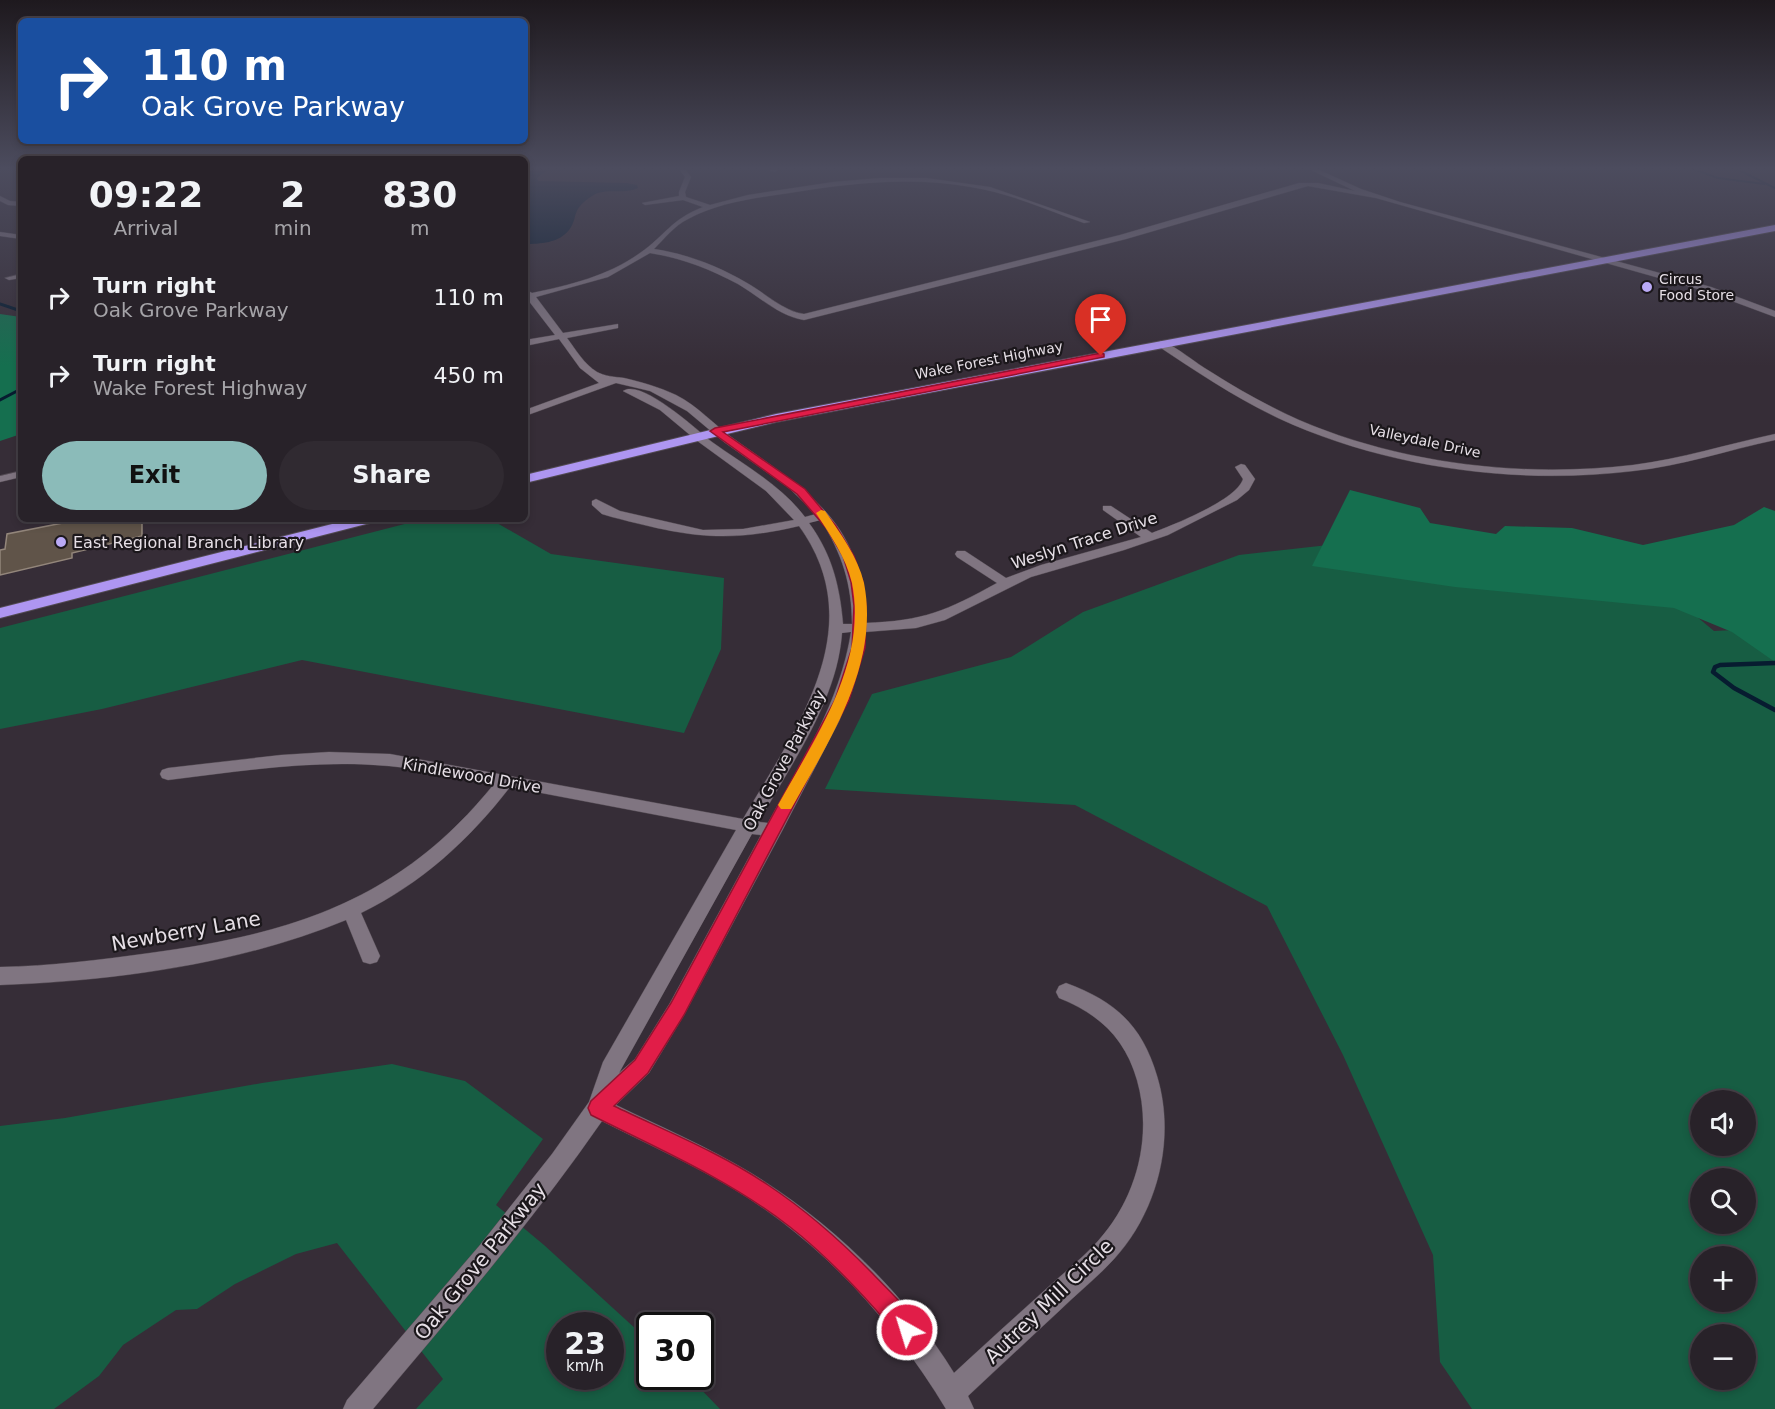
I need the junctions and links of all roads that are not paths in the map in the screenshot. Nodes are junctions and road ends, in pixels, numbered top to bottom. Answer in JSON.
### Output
{"nodes":[{"id":1,"x":660,"y":235,"type":"edge"},
{"id":2,"x":1133,"y":235,"type":"edge"},
{"id":3,"x":1514,"y":235,"type":"edge"},
{"id":4,"x":1739,"y":235,"type":"edge"},
{"id":5,"x":648,"y":250,"type":"junction"},
{"id":6,"x":1604,"y":260,"type":"junction"},
{"id":7,"x":18,"y":276,"type":"edge"},
{"id":8,"x":9,"y":278,"type":"dead end"},
{"id":9,"x":528,"y":293,"type":"edge"},
{"id":10,"x":1775,"y":314,"type":"edge"},
{"id":11,"x":615,"y":326,"type":"dead end"},
{"id":12,"x":562,"y":337,"type":"junction"},
{"id":13,"x":528,"y":343,"type":"edge"},
{"id":14,"x":1161,"y":344,"type":"junction"},
{"id":15,"x":606,"y":380,"type":"junction"},
{"id":16,"x":528,"y":411,"type":"edge"},
{"id":17,"x":715,"y":431,"type":"junction"},
{"id":18,"x":696,"y":436,"type":"junction"},
{"id":19,"x":1775,"y":437,"type":"edge"},
{"id":20,"x":1240,"y":467,"type":"dead end"},
{"id":21,"x":18,"y":475,"type":"edge"},
{"id":22,"x":528,"y":478,"type":"edge"},
{"id":23,"x":0,"y":479,"type":"edge"},
{"id":24,"x":596,"y":502,"type":"dead end"},
{"id":25,"x":1107,"y":508,"type":"dead end"},
{"id":26,"x":824,"y":516,"type":"junction"},
{"id":27,"x":357,"y":522,"type":"edge"},
{"id":28,"x":801,"y":522,"type":"junction"},
{"id":29,"x":1150,"y":537,"type":"junction"},
{"id":30,"x":962,"y":554,"type":"dead end"},
{"id":31,"x":1005,"y":583,"type":"junction"},
{"id":32,"x":0,"y":613,"type":"edge"},
{"id":33,"x":835,"y":628,"type":"junction"},
{"id":34,"x":860,"y":628,"type":"junction"},
{"id":35,"x":168,"y":774,"type":"dead end"},
{"id":36,"x":506,"y":780,"type":"junction"},
{"id":37,"x":749,"y":826,"type":"junction"},
{"id":38,"x":773,"y":831,"type":"junction"},
{"id":39,"x":350,"y":908,"type":"junction"},
{"id":40,"x":370,"y":956,"type":"dead end"},
{"id":41,"x":0,"y":976,"type":"edge"},
{"id":42,"x":1066,"y":992,"type":"dead end"},
{"id":43,"x":598,"y":1108,"type":"junction"},
{"id":44,"x":957,"y":1401,"type":"edge"},
{"id":45,"x":356,"y":1409,"type":"edge"}],
"edges":[{"from":1,"to":5,"type":"street"},
{"from":2,"to":5,"type":"street"},
{"from":3,"to":6,"type":"street"},
{"from":4,"to":6,"type":"highway","name":"Wake Forest Highway"},
{"from":5,"to":9,"type":"street"},
{"from":6,"to":10,"type":"street"},
{"from":6,"to":14,"type":"highway","name":"Wake Forest Highway"},
{"from":7,"to":8,"type":"street"},
{"from":9,"to":12,"type":"street"},
{"from":11,"to":12,"type":"street"},
{"from":12,"to":13,"type":"street"},
{"from":12,"to":15,"type":"street"},
{"from":14,"to":17,"type":"highway","name":"Wake Forest Highway"},
{"from":14,"to":19,"type":"street","name":"Valleydale Drive"},
{"from":15,"to":16,"type":"street"},
{"from":15,"to":17,"type":"street","name":"Oak Grove Parkway"},
{"from":15,"to":18,"type":"street","name":"Oak Grove Parkway"},
{"from":17,"to":18,"type":"highway","name":"Wake Forest Highway"},
{"from":17,"to":26,"type":"street","name":"Oak Grove Parkway"},
{"from":18,"to":22,"type":"highway","name":"Wake Forest Highway"},
{"from":18,"to":28,"type":"street","name":"Oak Grove Parkway"},
{"from":20,"to":29,"type":"street","name":"Weslyn Trace Drive"},
{"from":21,"to":23,"type":"street"},
{"from":24,"to":28,"type":"street"},
{"from":25,"to":29,"type":"street"},
{"from":26,"to":28,"type":"street"},
{"from":26,"to":34,"type":"street","name":"Oak Grove Parkway"},
{"from":27,"to":32,"type":"highway"},
{"from":28,"to":33,"type":"street","name":"Oak Grove Parkway"},
{"from":29,"to":31,"type":"street","name":"Weslyn Trace Drive"},
{"from":30,"to":31,"type":"street"},
{"from":31,"to":34,"type":"street","name":"Weslyn Trace Drive"},
{"from":33,"to":34,"type":"street","name":"Weslyn Trace Drive"},
{"from":33,"to":37,"type":"street","name":"Oak Grove Parkway"},
{"from":34,"to":38,"type":"street","name":"Oak Grove Parkway"},
{"from":35,"to":36,"type":"street","name":"Kindlewood Drive"},
{"from":36,"to":37,"type":"street","name":"Kindlewood Drive"},
{"from":36,"to":39,"type":"street","name":"Newberry Lane"},
{"from":37,"to":38,"type":"street","name":"Kindlewood Drive"},
{"from":37,"to":43,"type":"street","name":"Oak Grove Parkway"},
{"from":38,"to":43,"type":"street","name":"Oak Grove Parkway"},
{"from":39,"to":40,"type":"street"},
{"from":39,"to":41,"type":"street","name":"Newberry Lane"},
{"from":42,"to":44,"type":"street","name":"Autrey Mill Circle"},
{"from":43,"to":44,"type":"street"},
{"from":43,"to":45,"type":"street","name":"Oak Grove Parkway"}]}
